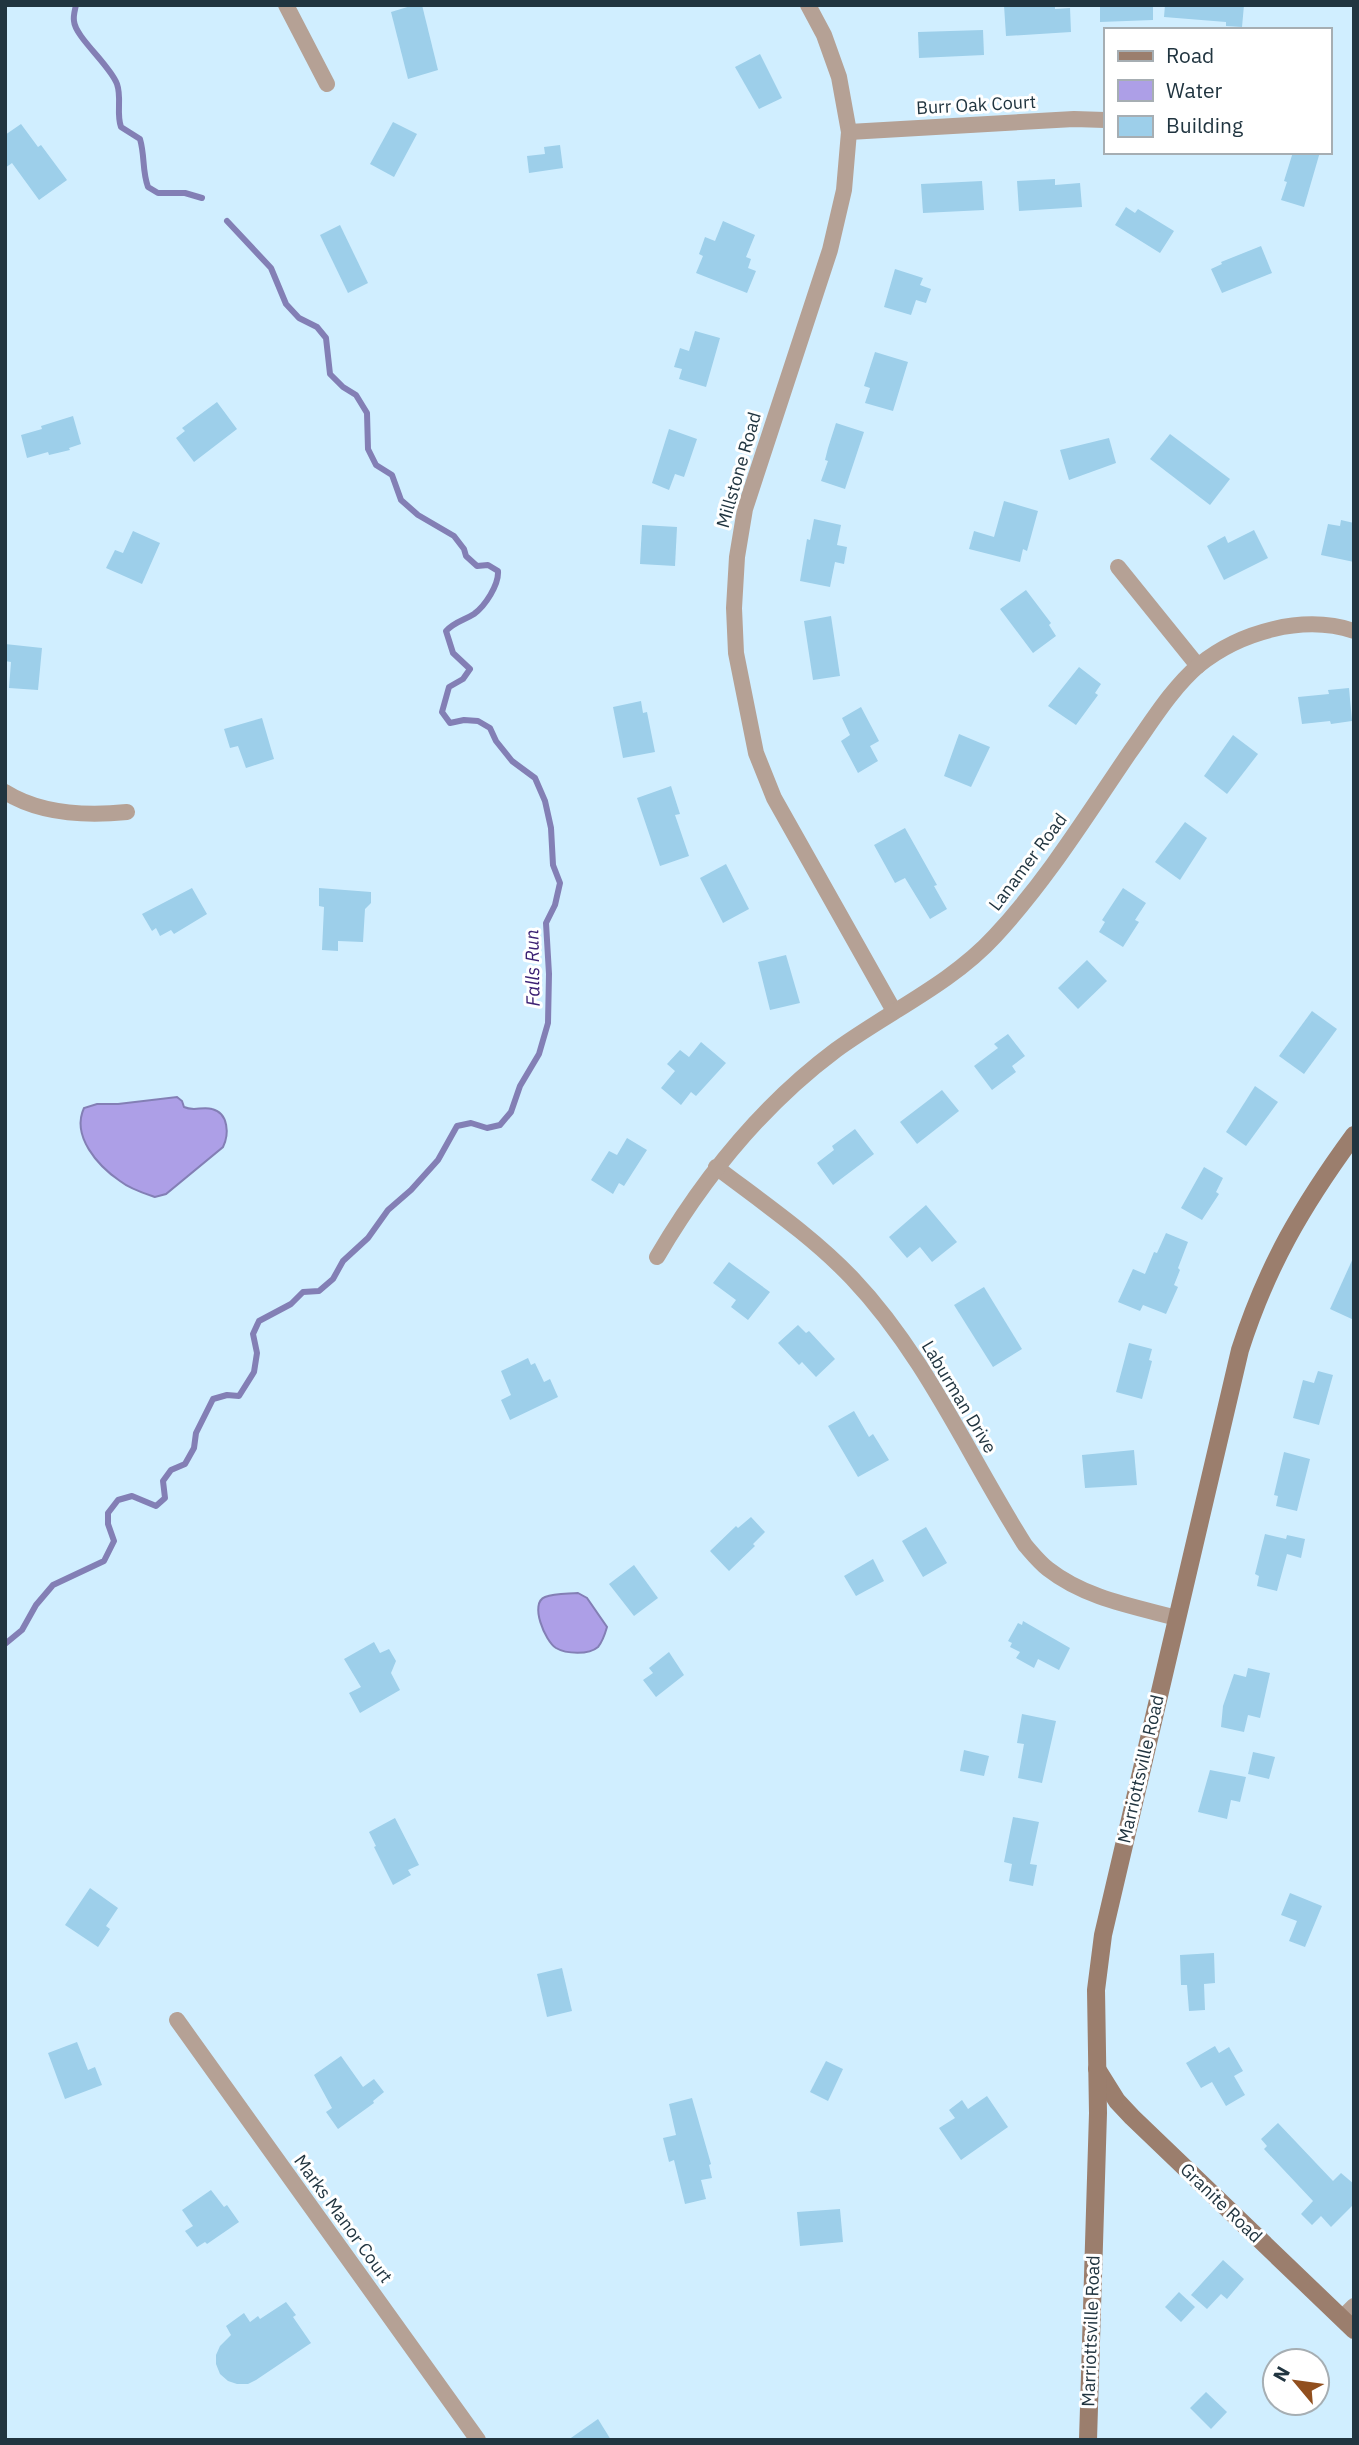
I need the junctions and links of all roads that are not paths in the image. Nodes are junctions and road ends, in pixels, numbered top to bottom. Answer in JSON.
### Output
{"nodes":[{"id":1,"x":286,"y":5,"type":"edge"},
{"id":2,"x":808,"y":5,"type":"edge"},
{"id":3,"x":327,"y":84,"type":"dead end"},
{"id":4,"x":1104,"y":120,"type":"edge"},
{"id":5,"x":849,"y":132,"type":"junction"},
{"id":6,"x":1118,"y":567,"type":"dead end"},
{"id":7,"x":1354,"y":631,"type":"edge"},
{"id":8,"x":1198,"y":666,"type":"junction"},
{"id":9,"x":5,"y":792,"type":"edge"},
{"id":10,"x":127,"y":812,"type":"dead end"},
{"id":11,"x":894,"y":1011,"type":"junction"},
{"id":12,"x":1354,"y":1135,"type":"edge"},
{"id":13,"x":716,"y":1167,"type":"junction"},
{"id":14,"x":657,"y":1257,"type":"dead end"},
{"id":15,"x":1177,"y":1618,"type":"junction"},
{"id":16,"x":177,"y":2020,"type":"dead end"},
{"id":17,"x":1097,"y":2069,"type":"junction"},
{"id":18,"x":1350,"y":2318,"type":"edge"},
{"id":19,"x":478,"y":2440,"type":"edge"},
{"id":20,"x":1088,"y":2440,"type":"edge"}],
"edges":[{"from":1,"to":3,"type":"street"},
{"from":2,"to":5,"type":"street","name":"Millstone Road"},
{"from":4,"to":5,"type":"street","name":"Burr Oak Court"},
{"from":5,"to":11,"type":"street","name":"Millstone Road"},
{"from":6,"to":8,"type":"street"},
{"from":7,"to":8,"type":"street","name":"Lanamer Road"},
{"from":8,"to":11,"type":"street","name":"Lanamer Road"},
{"from":9,"to":10,"type":"street"},
{"from":11,"to":13,"type":"street","name":"Lanamer Road"},
{"from":12,"to":15,"type":"main road","name":"Marriottsville Road"},
{"from":13,"to":14,"type":"street","name":"Lanamer Road"},
{"from":13,"to":15,"type":"street","name":"Laburman Drive"},
{"from":15,"to":17,"type":"main road","name":"Marriottsville Road"},
{"from":16,"to":19,"type":"street","name":"Marks Manor Court"},
{"from":17,"to":18,"type":"main road","name":"Granite Road"},
{"from":17,"to":20,"type":"main road","name":"Marriottsville Road"}]}
